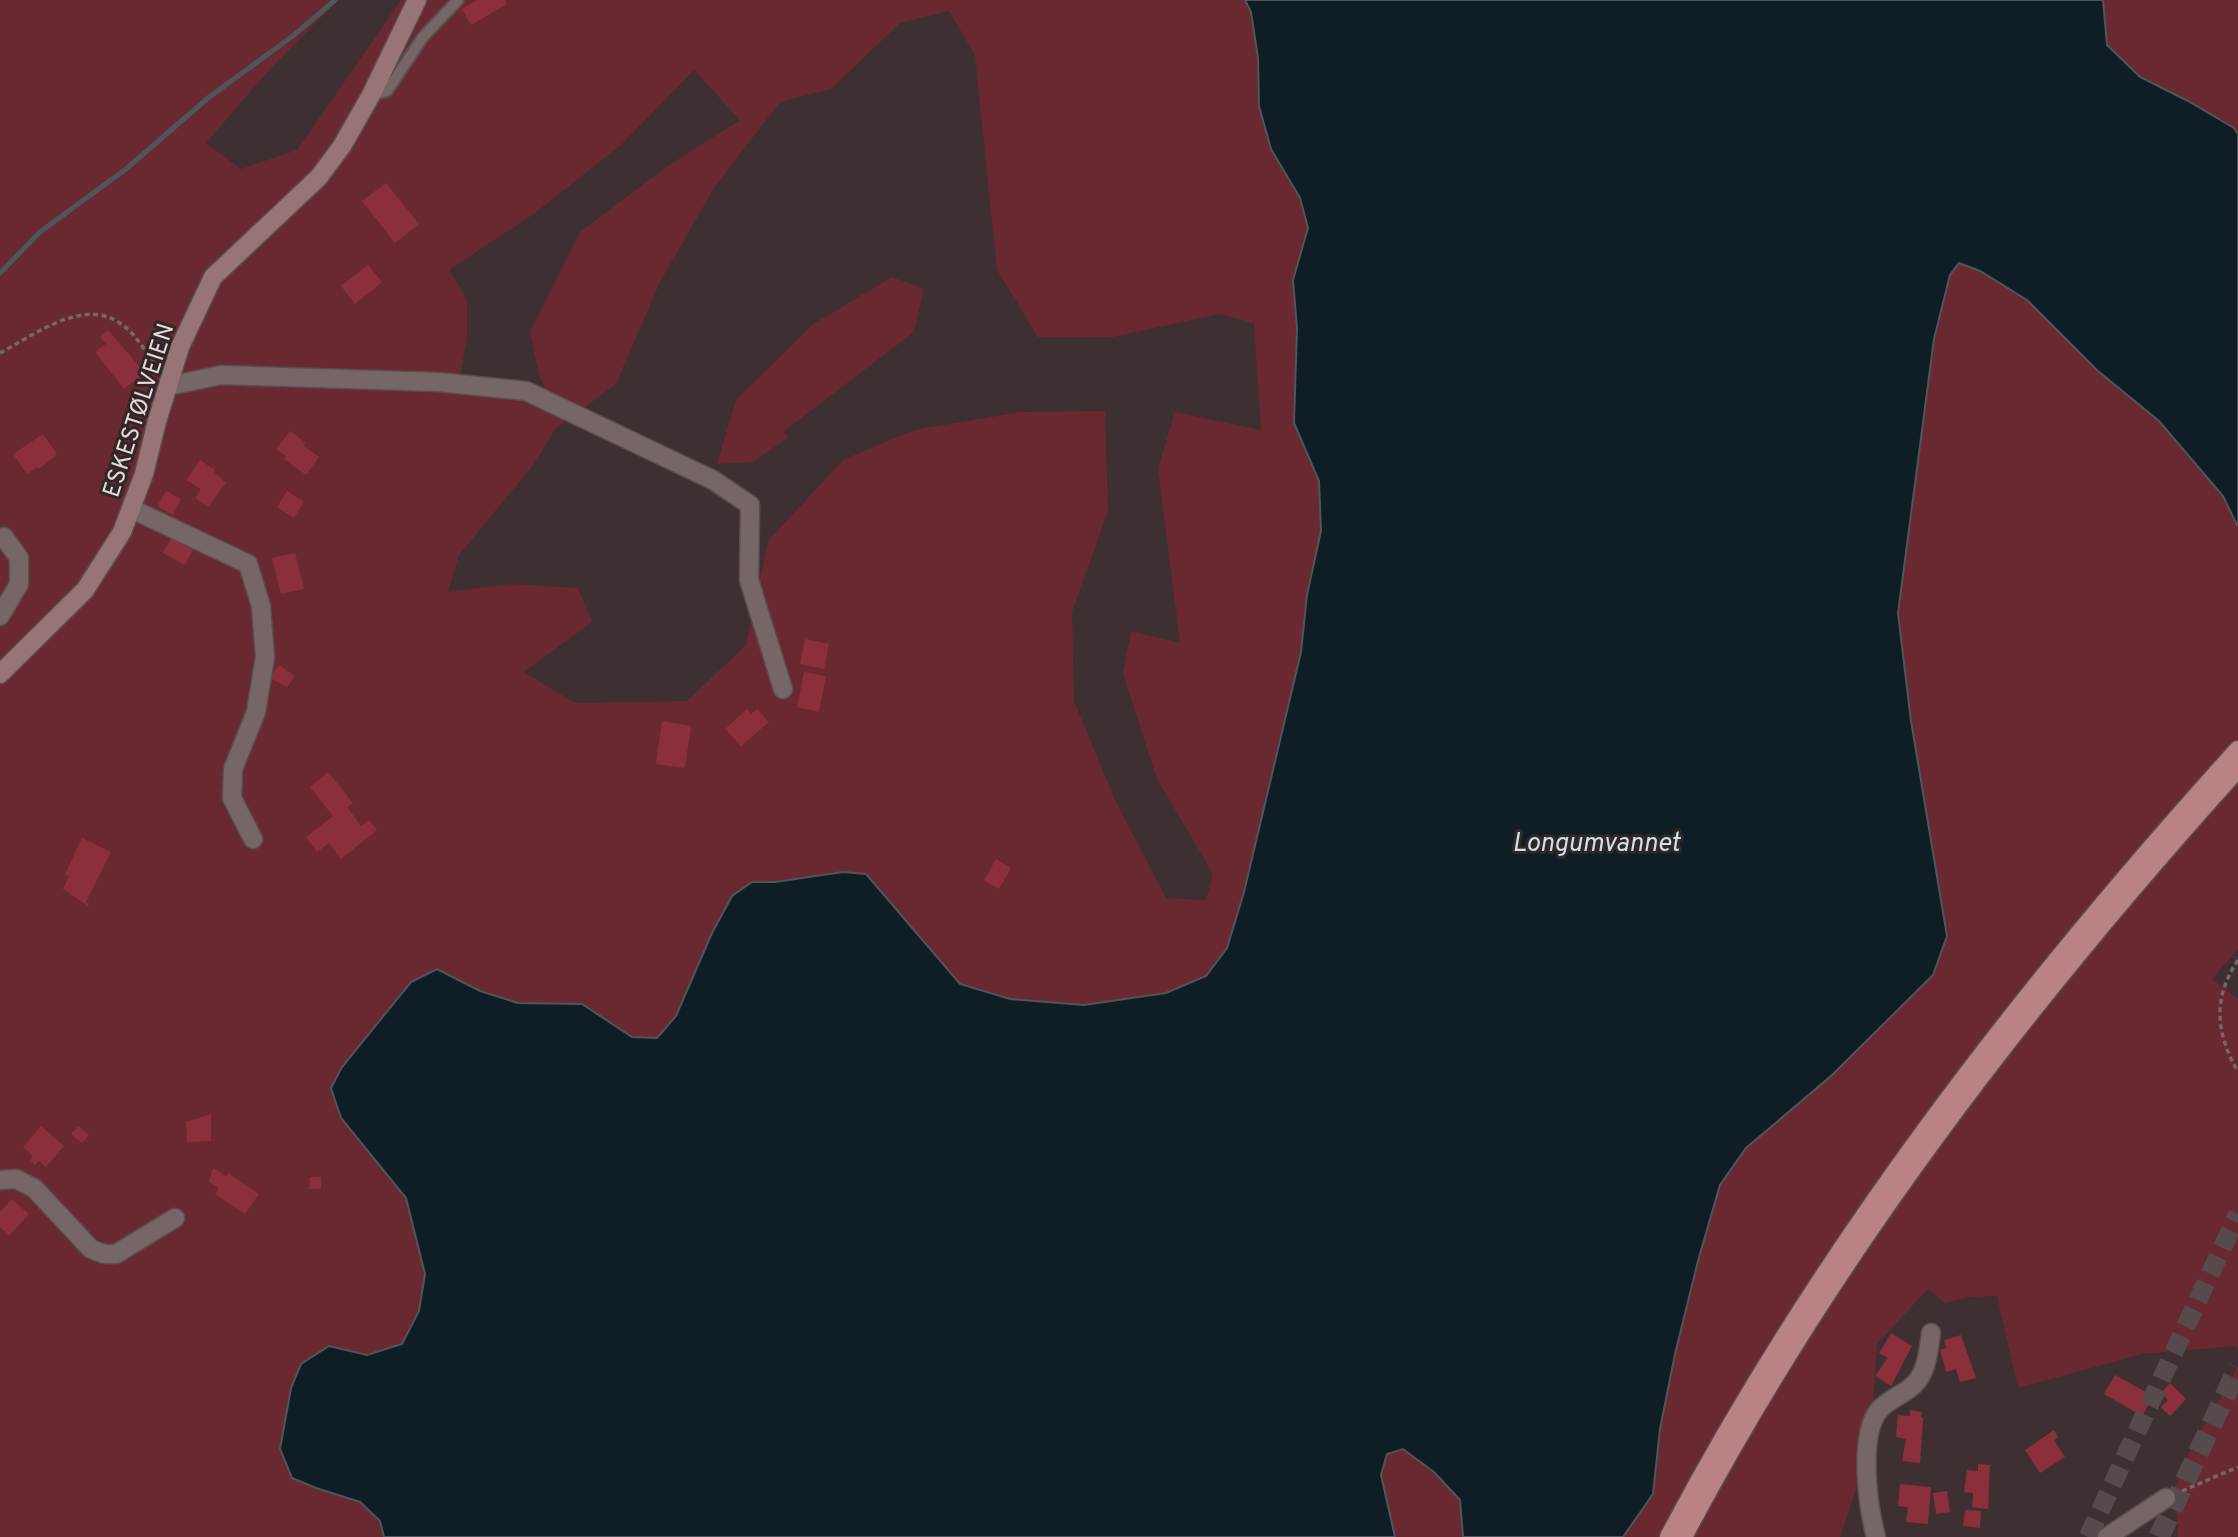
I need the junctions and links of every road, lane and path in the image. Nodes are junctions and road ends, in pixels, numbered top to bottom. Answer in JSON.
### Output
{"nodes":[{"id":1,"x":417,"y":0,"type":"edge"},
{"id":2,"x":458,"y":0,"type":"edge"},
{"id":3,"x":371,"y":95,"type":"junction"},
{"id":4,"x":0,"y":353,"type":"edge"},
{"id":5,"x":169,"y":386,"type":"junction"},
{"id":6,"x":132,"y":509,"type":"junction"},
{"id":7,"x":0,"y":538,"type":"edge"},
{"id":8,"x":0,"y":616,"type":"edge"},
{"id":9,"x":0,"y":674,"type":"edge"},
{"id":10,"x":783,"y":689,"type":"dead end"},
{"id":11,"x":2238,"y":750,"type":"edge"},
{"id":12,"x":2238,"y":768,"type":"edge"},
{"id":13,"x":253,"y":839,"type":"dead end"},
{"id":14,"x":2238,"y":960,"type":"edge"},
{"id":15,"x":2238,"y":1072,"type":"edge"},
{"id":16,"x":0,"y":1180,"type":"edge"},
{"id":17,"x":175,"y":1218,"type":"dead end"},
{"id":18,"x":1931,"y":1333,"type":"dead end"},
{"id":19,"x":2238,"y":1467,"type":"edge"},
{"id":20,"x":2166,"y":1498,"type":"joint"},
{"id":21,"x":1669,"y":1537,"type":"edge"},
{"id":22,"x":1683,"y":1537,"type":"edge"},
{"id":23,"x":1877,"y":1537,"type":"edge"},
{"id":24,"x":2108,"y":1537,"type":"edge"}],
"edges":[{"from":1,"to":3,"type":"main road","name":"ESKESTØLVEIEN"},
{"from":2,"to":3,"type":"lane","name":"ESKESTØLVEIEN"},
{"from":3,"to":5,"type":"main road","name":"ESKESTØLVEIEN"},
{"from":4,"to":5,"type":"path"},
{"from":5,"to":6,"type":"main road","name":"ESKESTØLVEIEN"},
{"from":5,"to":10,"type":"street"},
{"from":6,"to":9,"type":"main road","name":"ESKESTØLVEIEN"},
{"from":6,"to":13,"type":"street"},
{"from":7,"to":8,"type":"street"},
{"from":11,"to":21,"type":"main road"},
{"from":12,"to":22,"type":"main road"},
{"from":14,"to":15,"type":"path"},
{"from":16,"to":17,"type":"street"},
{"from":18,"to":23,"type":"street"},
{"from":19,"to":20,"type":"path"},
{"from":20,"to":24,"type":"street"}]}
